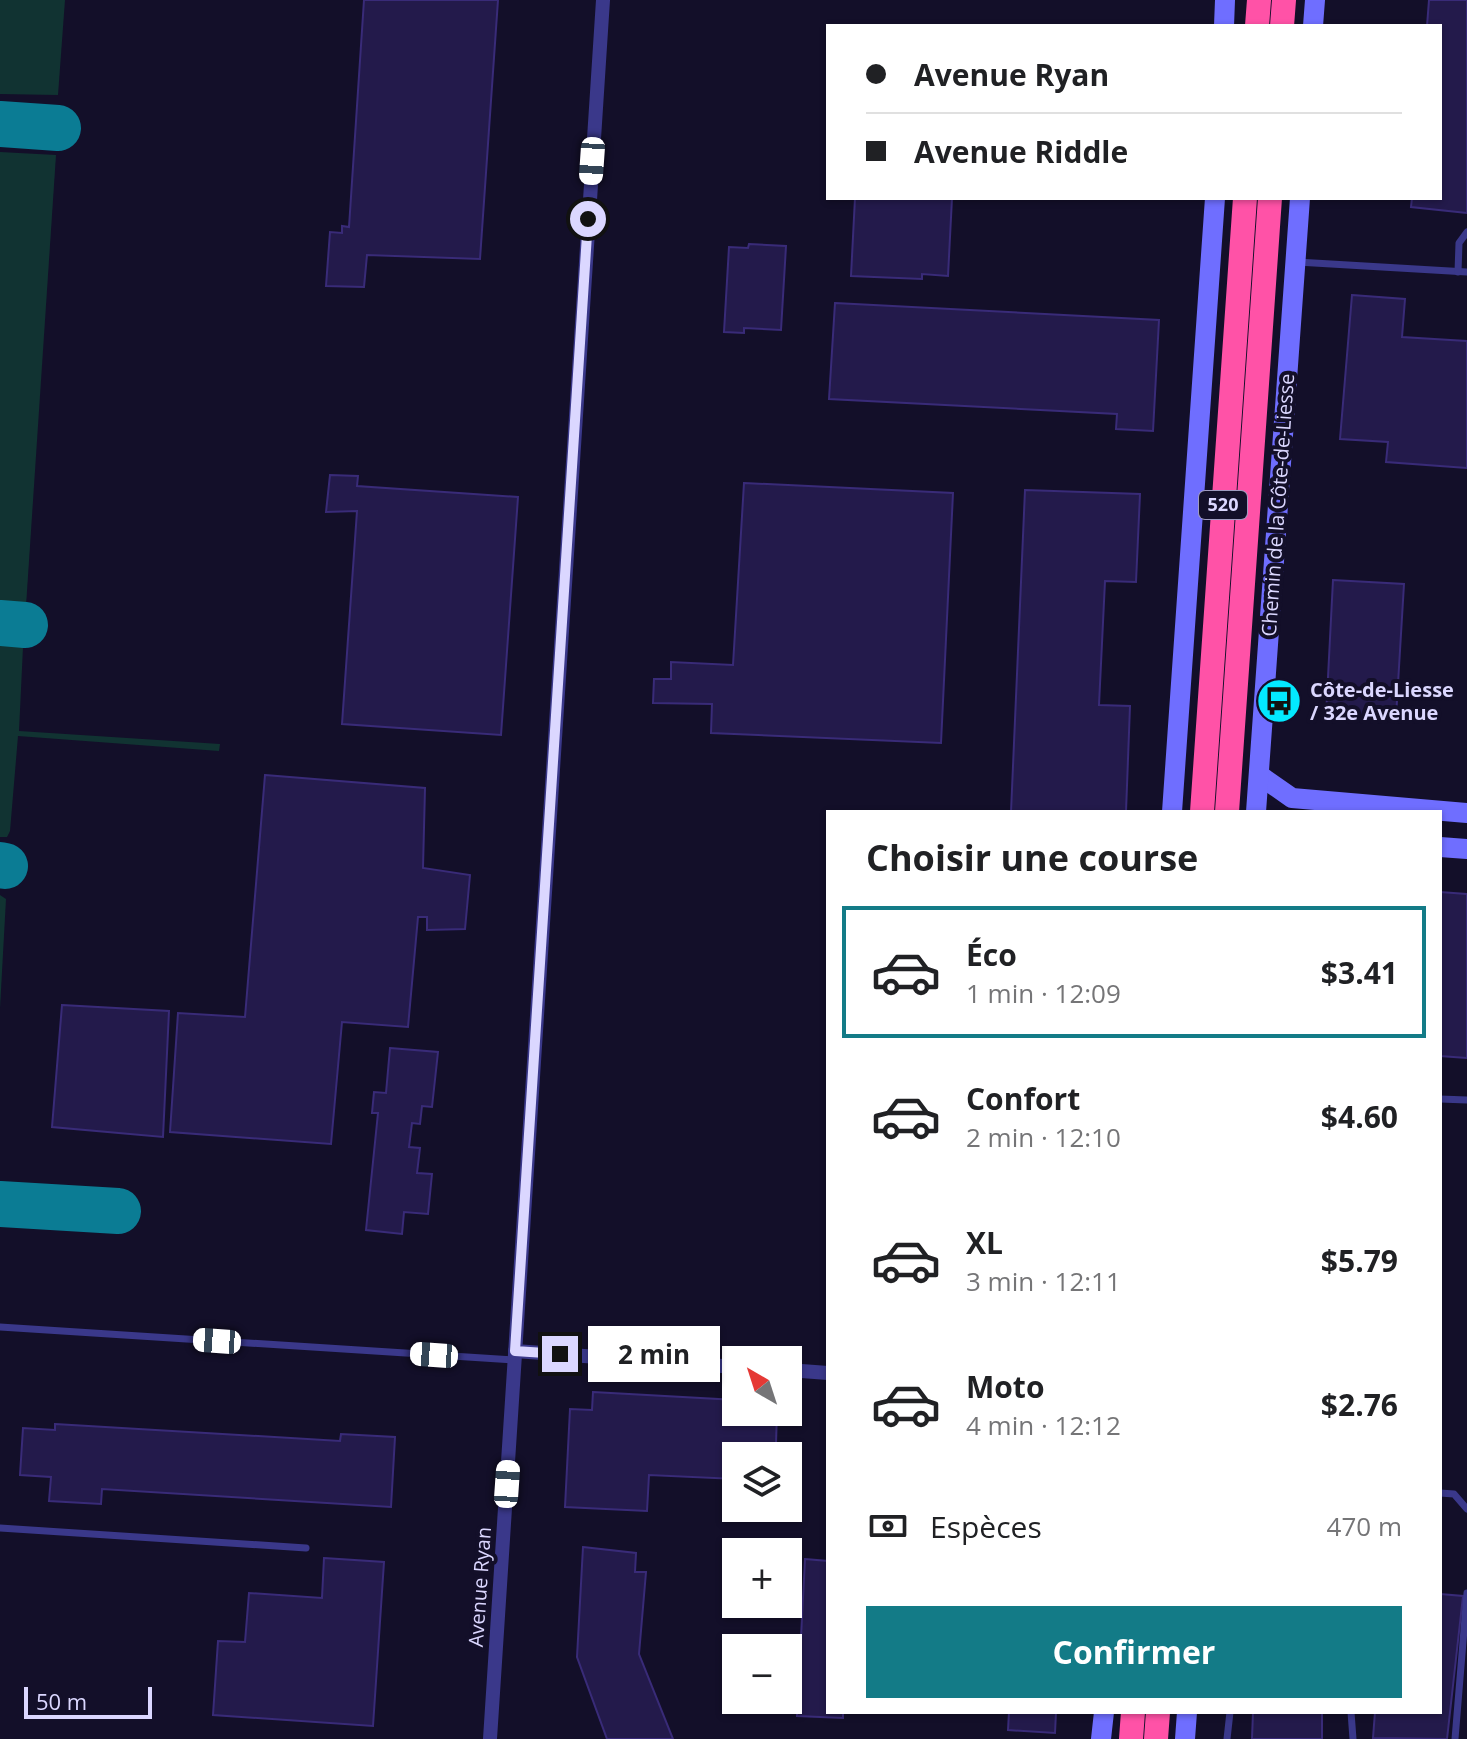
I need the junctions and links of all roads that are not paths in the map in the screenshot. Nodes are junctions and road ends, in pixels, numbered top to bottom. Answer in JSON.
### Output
{"nodes":[{"id":1,"x":603,"y":0,"type":"edge"},
{"id":2,"x":1225,"y":0,"type":"edge"},
{"id":3,"x":1259,"y":0,"type":"edge"},
{"id":4,"x":1284,"y":0,"type":"edge"},
{"id":5,"x":1315,"y":0,"type":"edge"},
{"id":6,"x":1224,"y":24,"type":"edge"},
{"id":7,"x":1257,"y":24,"type":"edge"},
{"id":8,"x":1282,"y":24,"type":"edge"},
{"id":9,"x":1313,"y":24,"type":"edge"},
{"id":10,"x":1215,"y":200,"type":"edge"},
{"id":11,"x":1245,"y":200,"type":"edge"},
{"id":12,"x":1270,"y":200,"type":"edge"},
{"id":13,"x":1300,"y":200,"type":"edge"},
{"id":14,"x":1467,"y":232,"type":"edge"},
{"id":15,"x":1295,"y":262,"type":"junction"},
{"id":16,"x":1463,"y":272,"type":"edge"},
{"id":17,"x":1259,"y":775,"type":"junction"},
{"id":18,"x":1172,"y":810,"type":"edge"},
{"id":19,"x":1202,"y":810,"type":"edge"},
{"id":20,"x":1227,"y":810,"type":"edge"},
{"id":21,"x":1256,"y":810,"type":"edge"},
{"id":22,"x":1429,"y":810,"type":"edge"},
{"id":23,"x":1442,"y":811,"type":"edge"},
{"id":24,"x":1467,"y":813,"type":"edge"},
{"id":25,"x":1442,"y":847,"type":"edge"},
{"id":26,"x":1467,"y":849,"type":"edge"},
{"id":27,"x":1442,"y":1099,"type":"edge"},
{"id":28,"x":1467,"y":1100,"type":"edge"},
{"id":29,"x":0,"y":1327,"type":"edge"},
{"id":30,"x":514,"y":1356,"type":"junction"},
{"id":31,"x":722,"y":1366,"type":"edge"},
{"id":32,"x":802,"y":1371,"type":"edge"},
{"id":33,"x":826,"y":1373,"type":"edge"},
{"id":34,"x":1442,"y":1493,"type":"edge"},
{"id":35,"x":1467,"y":1509,"type":"edge"},
{"id":36,"x":0,"y":1528,"type":"edge"},
{"id":37,"x":306,"y":1548,"type":"dead end"},
{"id":38,"x":1467,"y":1593,"type":"edge"},
{"id":39,"x":1104,"y":1714,"type":"edge"},
{"id":40,"x":1133,"y":1714,"type":"edge"},
{"id":41,"x":1158,"y":1714,"type":"edge"},
{"id":42,"x":1187,"y":1714,"type":"edge"},
{"id":43,"x":1230,"y":1714,"type":"edge"},
{"id":44,"x":1351,"y":1714,"type":"edge"},
{"id":45,"x":490,"y":1739,"type":"edge"},
{"id":46,"x":1101,"y":1739,"type":"edge"},
{"id":47,"x":1131,"y":1739,"type":"edge"},
{"id":48,"x":1156,"y":1739,"type":"edge"},
{"id":49,"x":1185,"y":1739,"type":"edge"},
{"id":50,"x":1227,"y":1739,"type":"edge"},
{"id":51,"x":1353,"y":1739,"type":"edge"},
{"id":52,"x":1455,"y":1739,"type":"edge"}],
"edges":[{"from":1,"to":30,"type":"street","name":"Avenue Ryan"},
{"from":2,"to":6,"type":"main road"},
{"from":3,"to":7,"type":"highway"},
{"from":4,"to":8,"type":"highway"},
{"from":5,"to":9,"type":"main road"},
{"from":10,"to":18,"type":"main road"},
{"from":11,"to":19,"type":"highway","number":"520"},
{"from":12,"to":20,"type":"highway","number":"520"},
{"from":13,"to":15,"type":"main road","name":"Chemin de la Côte-de-Liesse"},
{"from":14,"to":16,"type":"lane"},
{"from":15,"to":16,"type":"lane"},
{"from":15,"to":17,"type":"main road","name":"Chemin de la Côte-de-Liesse"},
{"from":17,"to":21,"type":"main road","name":"Chemin de la Côte-de-Liesse"},
{"from":17,"to":22,"type":"main road"},
{"from":23,"to":24,"type":"main road"},
{"from":25,"to":26,"type":"main road"},
{"from":27,"to":28,"type":"lane"},
{"from":29,"to":30,"type":"lane"},
{"from":30,"to":31,"type":"street"},
{"from":30,"to":45,"type":"street","name":"Avenue Ryan"},
{"from":32,"to":33,"type":"street"},
{"from":34,"to":35,"type":"lane"},
{"from":36,"to":37,"type":"lane"},
{"from":38,"to":52,"type":"lane"},
{"from":39,"to":46,"type":"main road"},
{"from":40,"to":47,"type":"highway"},
{"from":41,"to":48,"type":"highway"},
{"from":42,"to":49,"type":"main road"},
{"from":43,"to":50,"type":"lane"},
{"from":44,"to":51,"type":"lane"}]}
